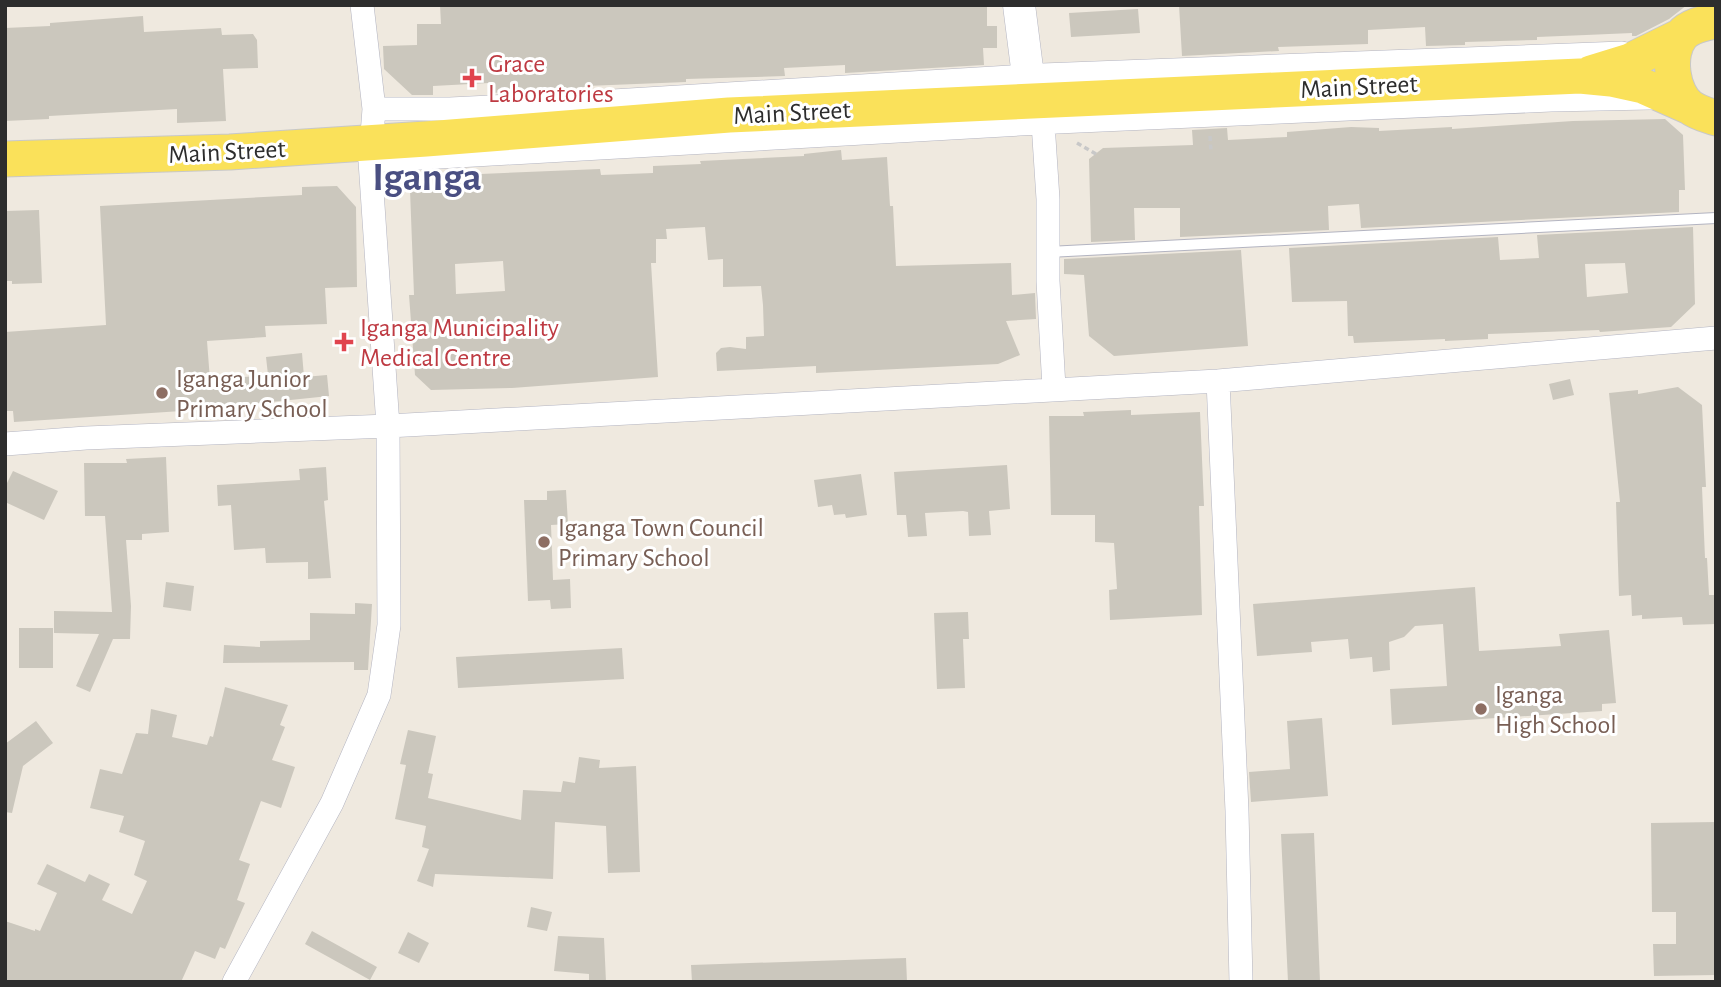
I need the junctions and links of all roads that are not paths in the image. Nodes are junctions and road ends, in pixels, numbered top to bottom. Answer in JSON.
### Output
{"nodes":[{"id":1,"x":362,"y":5,"type":"edge"},
{"id":2,"x":1019,"y":5,"type":"edge"},
{"id":3,"x":1035,"y":5,"type":"edge"},
{"id":4,"x":1716,"y":21,"type":"edge"},
{"id":5,"x":1666,"y":44,"type":"junction"},
{"id":6,"x":1580,"y":76,"type":"junction"},
{"id":7,"x":1039,"y":94,"type":"junction"},
{"id":8,"x":1690,"y":107,"type":"edge"},
{"id":9,"x":372,"y":137,"type":"junction"},
{"id":10,"x":5,"y":159,"type":"edge"},
{"id":11,"x":1716,"y":218,"type":"edge"},
{"id":12,"x":1048,"y":252,"type":"junction"},
{"id":13,"x":1716,"y":338,"type":"edge"},
{"id":14,"x":1218,"y":381,"type":"junction"},
{"id":15,"x":1054,"y":388,"type":"junction"},
{"id":16,"x":388,"y":426,"type":"junction"},
{"id":17,"x":5,"y":444,"type":"edge"},
{"id":18,"x":234,"y":982,"type":"edge"},
{"id":19,"x":1241,"y":982,"type":"edge"}],
"edges":[{"from":1,"to":9,"type":"street"},
{"from":2,"to":7,"type":"main road"},
{"from":3,"to":7,"type":"main road"},
{"from":4,"to":5,"type":"main road","name":"Main Street"},
{"from":5,"to":6,"type":"main road","name":"Main Street"},
{"from":5,"to":7,"type":"street","name":"Main Street"},
{"from":5,"to":8,"type":"main road"},
{"from":6,"to":7,"type":"main road","name":"Main Street"},
{"from":6,"to":8,"type":"main road","name":"Main Street"},
{"from":7,"to":8,"type":"street","name":"Main Street"},
{"from":7,"to":9,"type":"main road","name":"Main Street"},
{"from":7,"to":12,"type":"street"},
{"from":9,"to":10,"type":"main road","name":"Main Street"},
{"from":9,"to":16,"type":"street"},
{"from":11,"to":12,"type":"lane"},
{"from":12,"to":15,"type":"street"},
{"from":13,"to":14,"type":"street"},
{"from":14,"to":15,"type":"street"},
{"from":14,"to":19,"type":"street"},
{"from":15,"to":16,"type":"street"},
{"from":16,"to":17,"type":"street"},
{"from":16,"to":18,"type":"street"}]}
